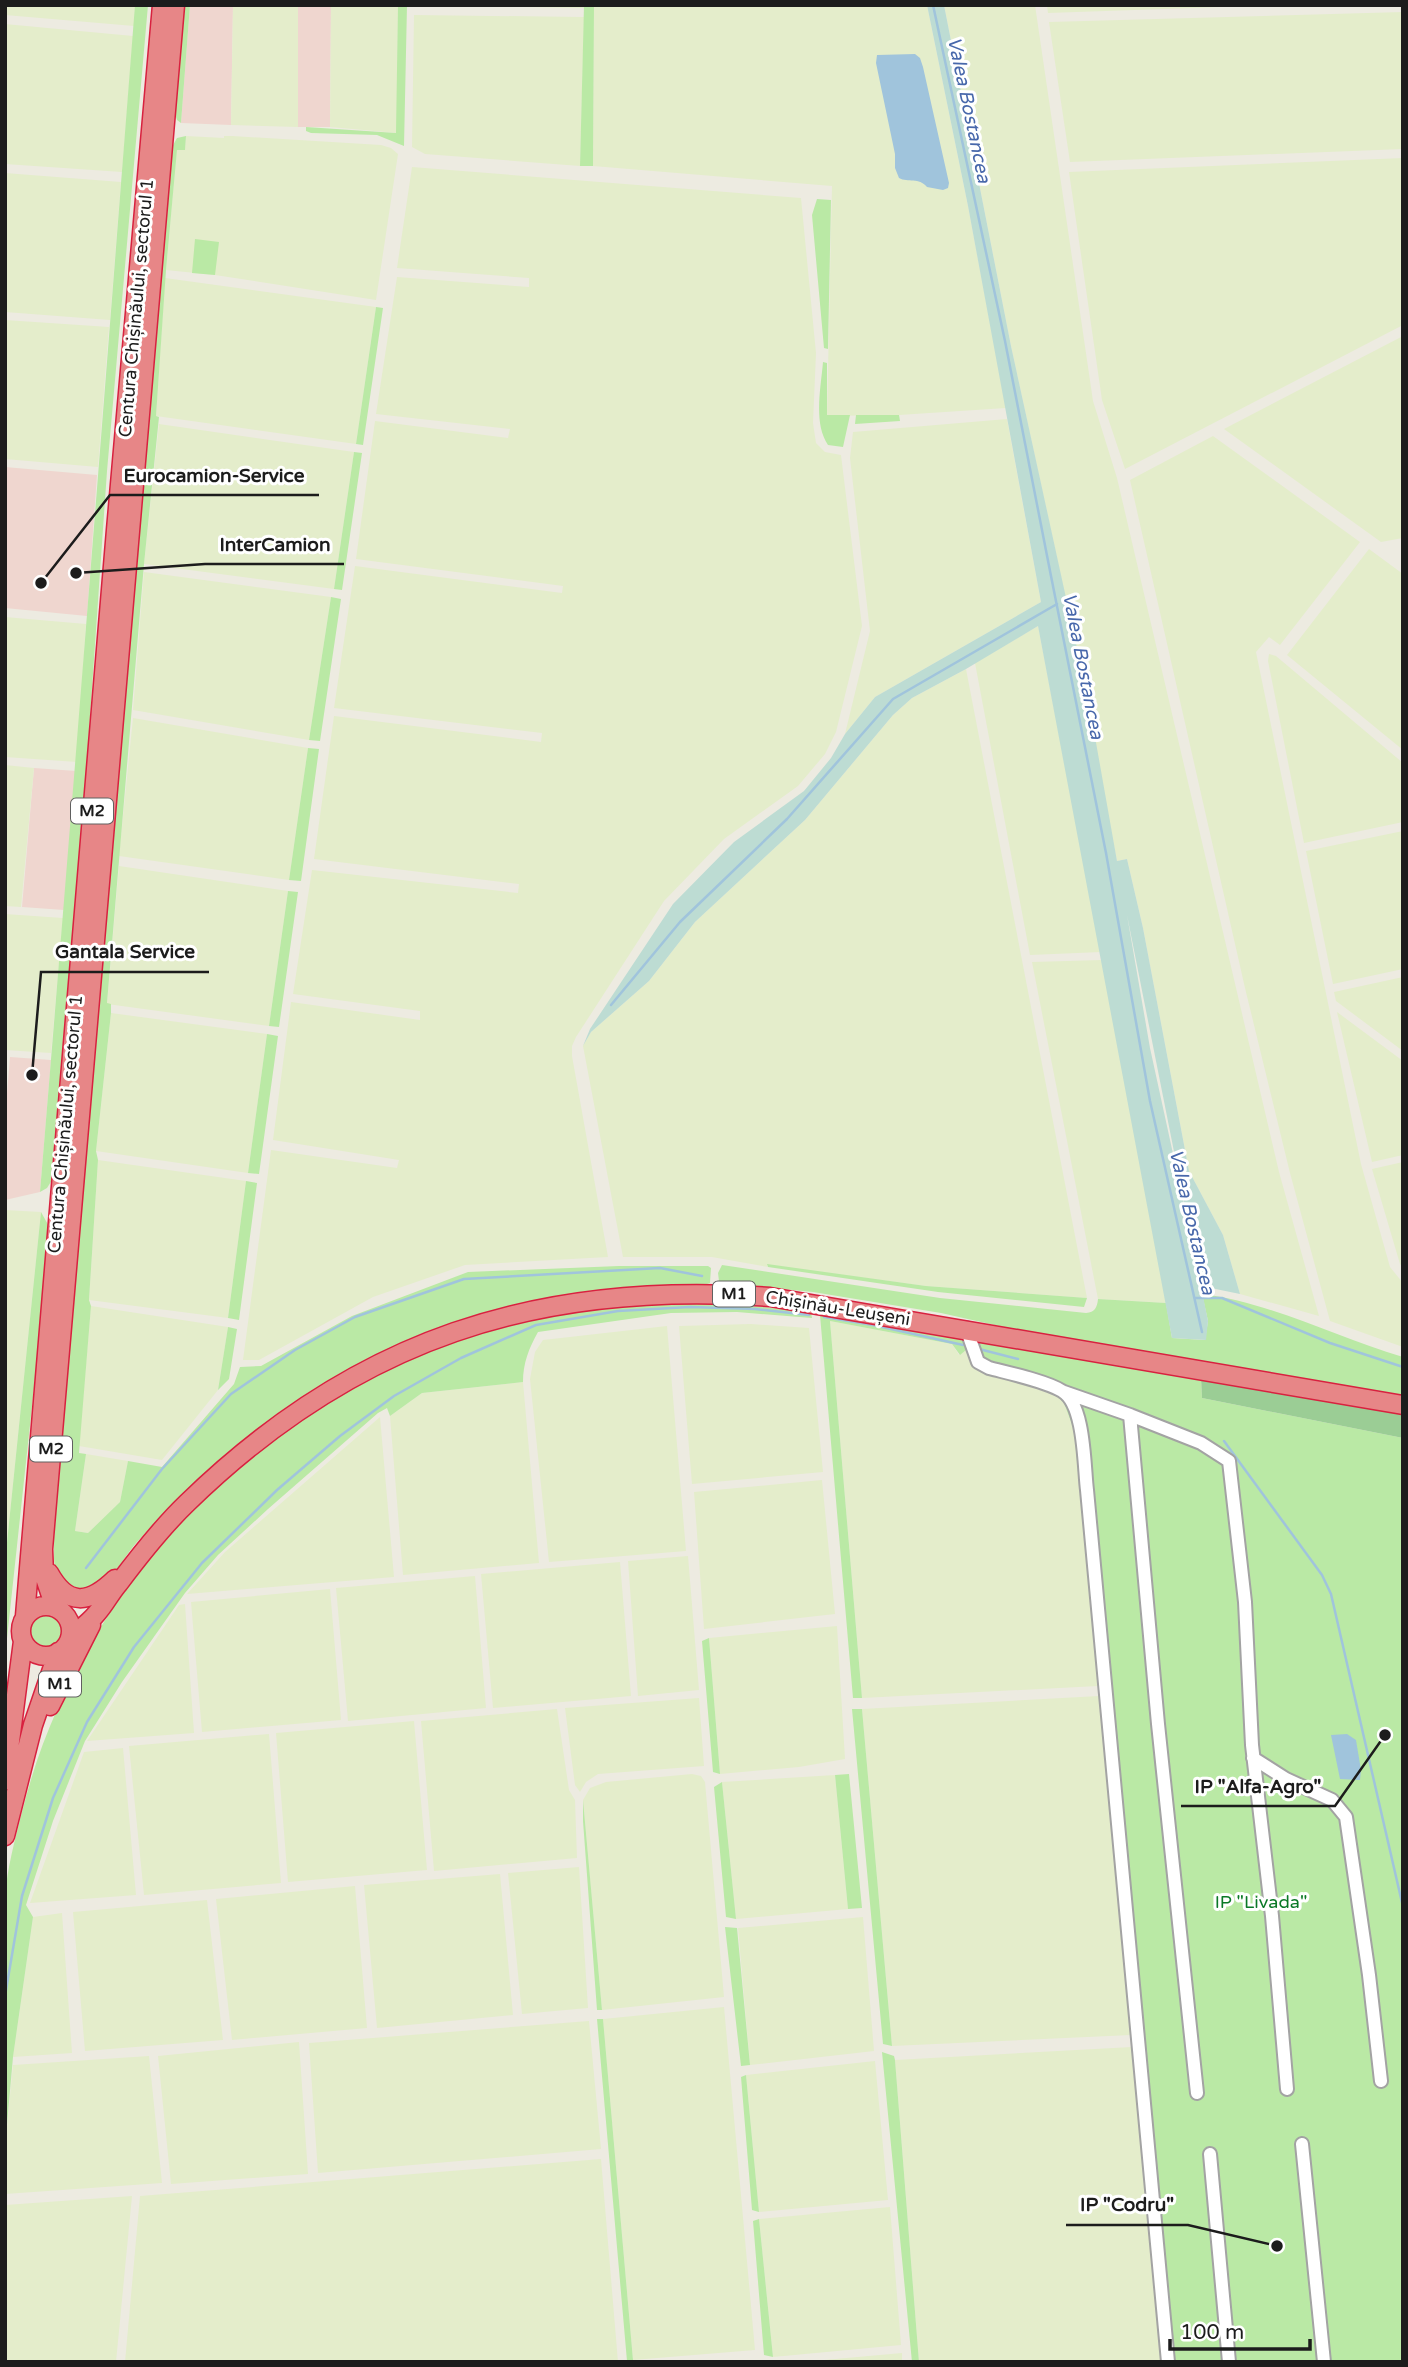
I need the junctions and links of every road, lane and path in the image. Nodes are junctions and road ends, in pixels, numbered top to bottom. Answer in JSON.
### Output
{"nodes":[{"id":1,"x":162,"y":5,"type":"edge"},
{"id":2,"x":175,"y":5,"type":"edge"},
{"id":3,"x":966,"y":1328,"type":"junction"},
{"id":4,"x":1064,"y":1392,"type":"junction"},
{"id":5,"x":1403,"y":1405,"type":"edge"},
{"id":6,"x":1130,"y":1415,"type":"junction"},
{"id":7,"x":43,"y":1549,"type":"junction"},
{"id":8,"x":138,"y":1558,"type":"junction"},
{"id":9,"x":111,"y":1593,"type":"junction"},
{"id":10,"x":59,"y":1610,"type":"junction"},
{"id":11,"x":97,"y":1613,"type":"junction"},
{"id":12,"x":25,"y":1616,"type":"junction"},
{"id":13,"x":70,"y":1638,"type":"junction"},
{"id":14,"x":23,"y":1641,"type":"junction"},
{"id":15,"x":58,"y":1652,"type":"junction"},
{"id":16,"x":26,"y":1757,"type":"junction"},
{"id":17,"x":1254,"y":1758,"type":"junction"},
{"id":18,"x":5,"y":1780,"type":"edge"},
{"id":19,"x":5,"y":1836,"type":"edge"},
{"id":20,"x":1381,"y":2081,"type":"dead end"},
{"id":21,"x":1287,"y":2089,"type":"dead end"},
{"id":22,"x":1197,"y":2093,"type":"dead end"},
{"id":23,"x":1302,"y":2144,"type":"dead end"},
{"id":24,"x":1210,"y":2154,"type":"dead end"},
{"id":25,"x":1168,"y":2362,"type":"edge"},
{"id":26,"x":1229,"y":2362,"type":"edge"},
{"id":27,"x":1324,"y":2362,"type":"edge"}],
"edges":[{"from":1,"to":12,"type":"highway","name":"Centura Chișinăului, sectorul 1","number":"M2"},
{"from":2,"to":7,"type":"highway","name":"Centura Chișinăului, sectorul 1","number":"M2"},
{"from":3,"to":4,"type":"street"},
{"from":3,"to":5,"type":"highway","name":"Chișinău-Leușeni","number":"M1"},
{"from":3,"to":8,"type":"highway","name":"Chișinău-Leușeni","number":"M1"},
{"from":4,"to":6,"type":"street"},
{"from":4,"to":25,"type":"street"},
{"from":6,"to":17,"type":"street"},
{"from":6,"to":22,"type":"street"},
{"from":7,"to":8,"type":"highway"},
{"from":7,"to":10,"type":"highway","name":"Centura Chișinăului, sectorul 1","number":"M2"},
{"from":8,"to":9,"type":"highway","number":"M1"},
{"from":9,"to":10,"type":"highway","number":"M1"},
{"from":9,"to":11,"type":"highway","number":"M1"},
{"from":10,"to":12,"type":"highway","number":"M1"},
{"from":10,"to":13,"type":"highway"},
{"from":11,"to":13,"type":"highway","number":"M1"},
{"from":11,"to":16,"type":"highway","number":"M1"},
{"from":12,"to":14,"type":"highway","number":"M1"},
{"from":13,"to":15,"type":"highway","number":"M1"},
{"from":14,"to":15,"type":"highway","number":"M1"},
{"from":14,"to":18,"type":"highway","number":"M1"},
{"from":15,"to":16,"type":"highway","number":"M1"},
{"from":16,"to":19,"type":"highway","number":"M1"},
{"from":17,"to":20,"type":"street"},
{"from":17,"to":21,"type":"street"},
{"from":23,"to":27,"type":"street"},
{"from":24,"to":26,"type":"street"}]}
